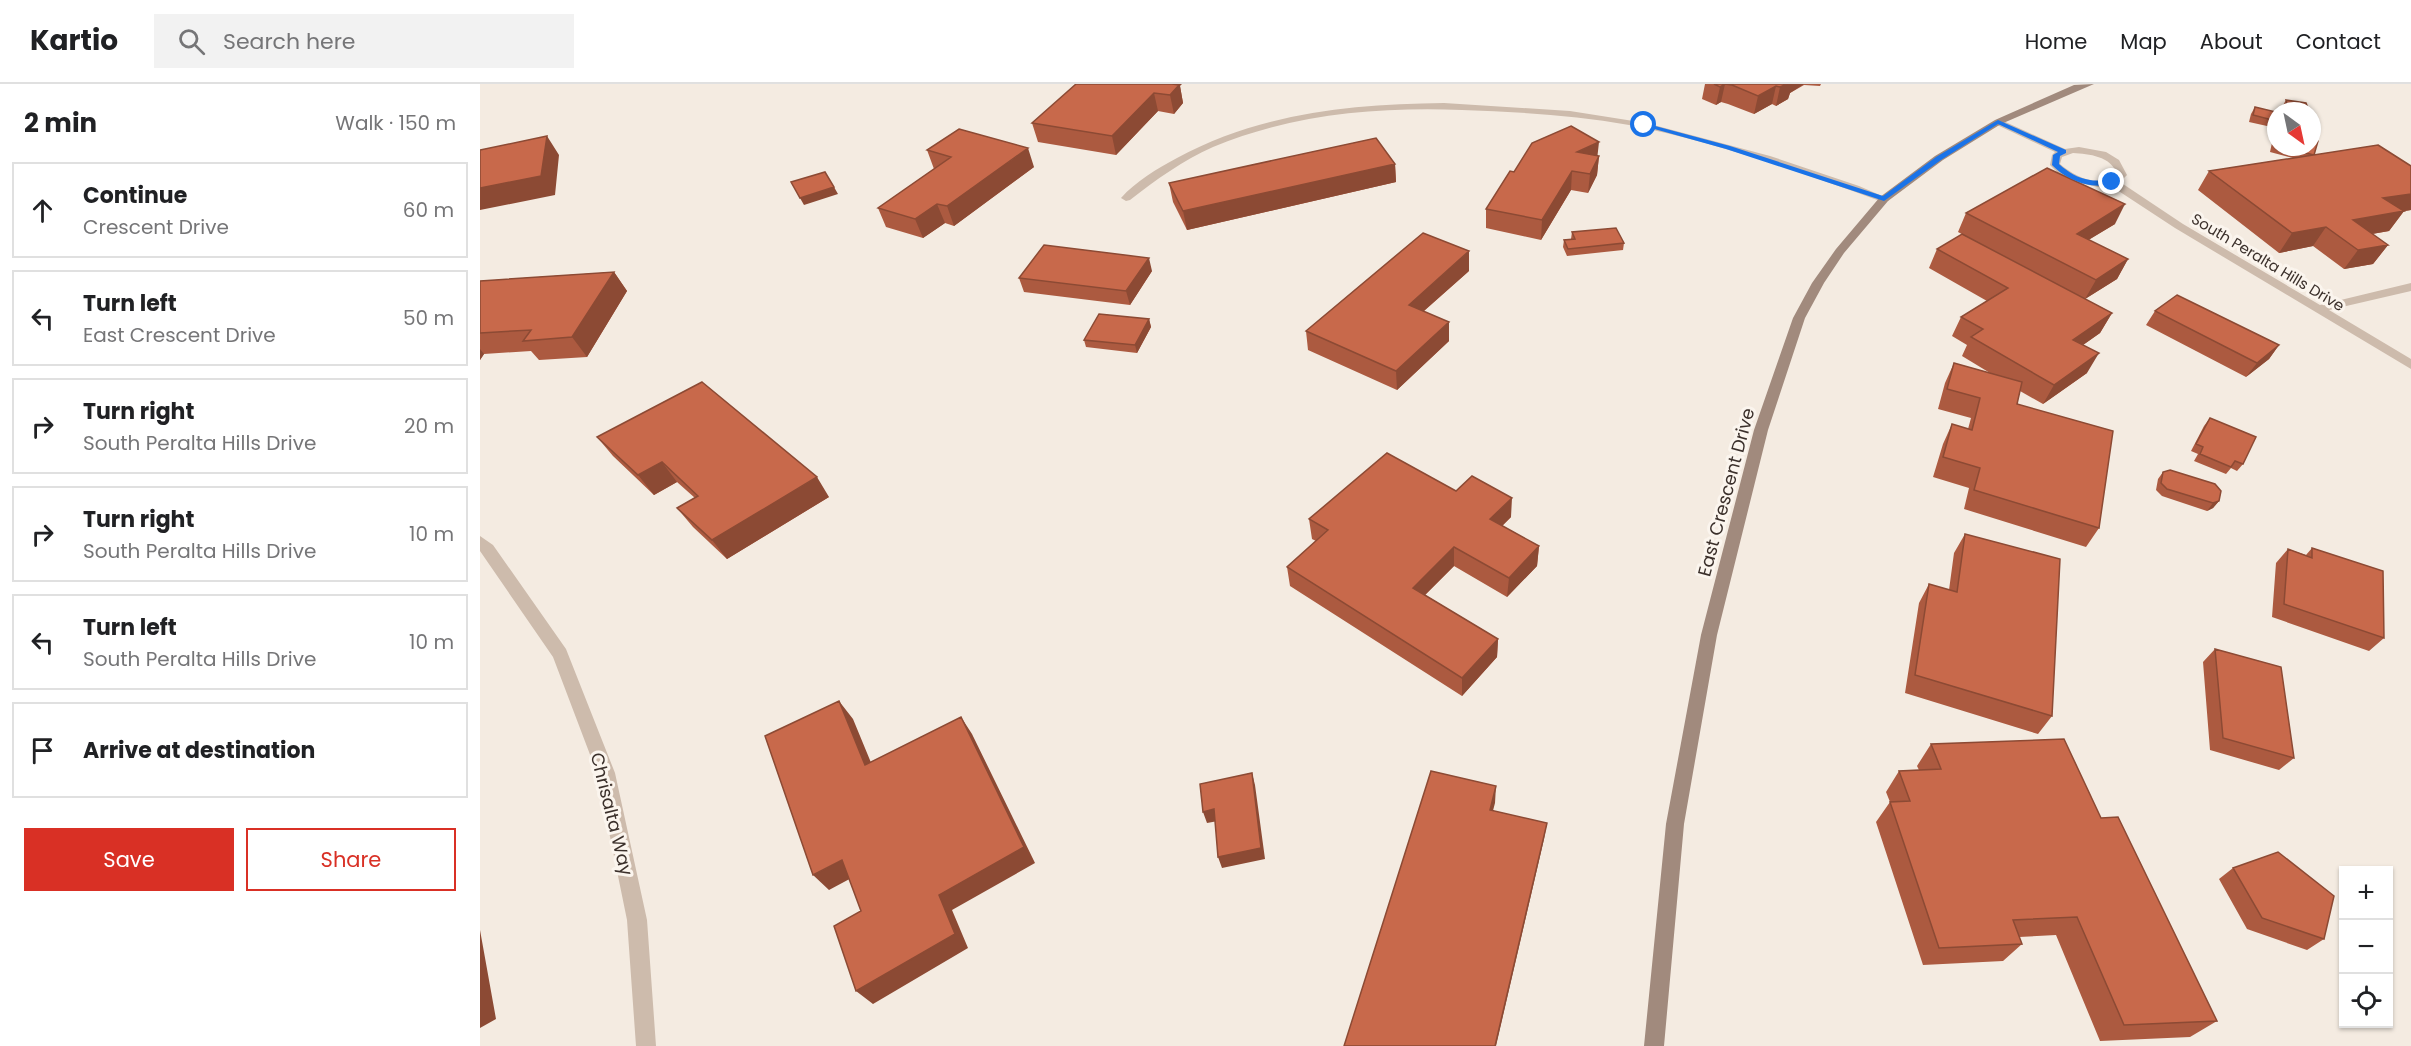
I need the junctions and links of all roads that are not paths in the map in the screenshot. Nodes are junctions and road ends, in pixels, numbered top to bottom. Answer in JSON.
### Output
{"nodes":[{"id":1,"x":2079,"y":85,"type":"edge"},
{"id":2,"x":1998,"y":122,"type":"junction"},
{"id":3,"x":2063,"y":152,"type":"junction"},
{"id":4,"x":2112,"y":182,"type":"junction"},
{"id":5,"x":1126,"y":198,"type":"dead end"},
{"id":6,"x":1884,"y":199,"type":"junction"},
{"id":7,"x":2411,"y":287,"type":"edge"},
{"id":8,"x":2319,"y":309,"type":"junction"},
{"id":9,"x":2411,"y":365,"type":"edge"},
{"id":10,"x":480,"y":542,"type":"edge"},
{"id":11,"x":645,"y":1046,"type":"edge"},
{"id":12,"x":1654,"y":1046,"type":"edge"}],
"edges":[{"from":1,"to":2,"type":"street","name":"East Crescent Drive"},
{"from":2,"to":3,"type":"street"},
{"from":2,"to":6,"type":"street","name":"East Crescent Drive"},
{"from":3,"to":4,"type":"street"},
{"from":3,"to":4,"type":"street"},
{"from":4,"to":8,"type":"street","name":"South Peralta Hills Drive"},
{"from":5,"to":6,"type":"street"},
{"from":6,"to":12,"type":"street","name":"East Crescent Drive"},
{"from":7,"to":8,"type":"street"},
{"from":8,"to":9,"type":"street","name":"South Peralta Hills Drive"},
{"from":10,"to":11,"type":"street","name":"Chrisalta Way"}]}
